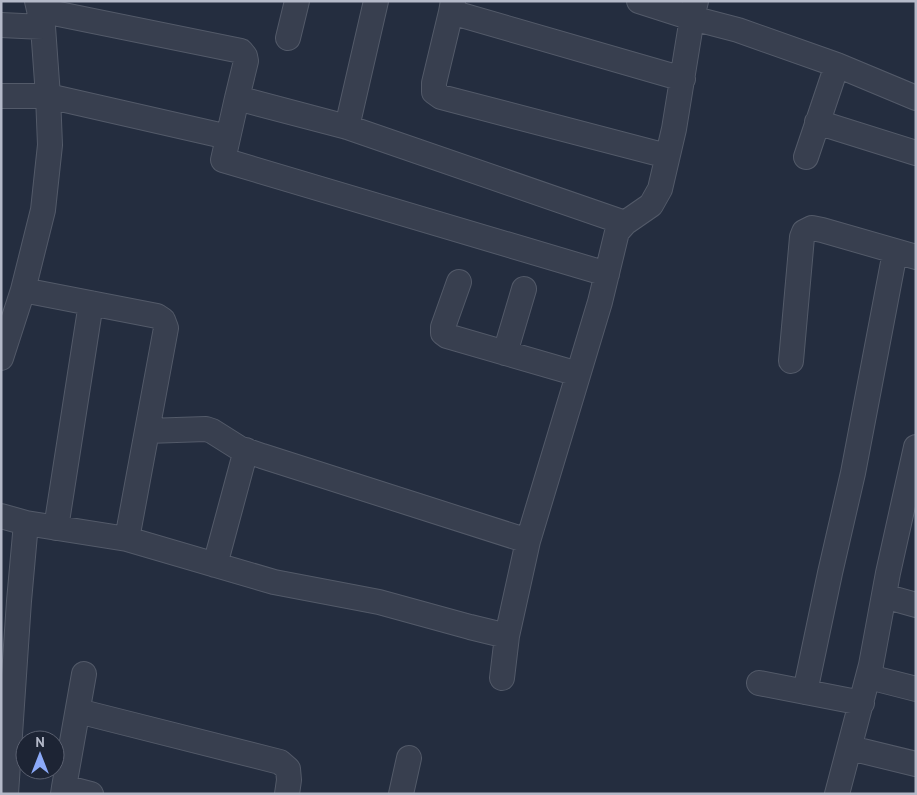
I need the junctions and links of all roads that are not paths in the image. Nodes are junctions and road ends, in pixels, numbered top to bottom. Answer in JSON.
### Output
{"nodes":[{"id":1,"x":297,"y":1,"type":"edge"},
{"id":2,"x":376,"y":1,"type":"edge"},
{"id":3,"x":639,"y":1,"type":"edge"},
{"id":4,"x":452,"y":7,"type":"edge"},
{"id":5,"x":694,"y":10,"type":"edge"},
{"id":6,"x":39,"y":13,"type":"edge"},
{"id":7,"x":1,"y":25,"type":"edge"},
{"id":8,"x":288,"y":38,"type":"dead end"},
{"id":9,"x":837,"y":65,"type":"junction"},
{"id":10,"x":683,"y":79,"type":"junction"},
{"id":11,"x":1,"y":96,"type":"edge"},
{"id":12,"x":48,"y":96,"type":"junction"},
{"id":13,"x":237,"y":98,"type":"junction"},
{"id":14,"x":916,"y":98,"type":"edge"},
{"id":15,"x":817,"y":122,"type":"junction"},
{"id":16,"x":347,"y":127,"type":"junction"},
{"id":17,"x":228,"y":137,"type":"junction"},
{"id":18,"x":916,"y":153,"type":"edge"},
{"id":19,"x":667,"y":156,"type":"junction"},
{"id":20,"x":806,"y":157,"type":"dead end"},
{"id":21,"x":625,"y":223,"type":"junction"},
{"id":22,"x":905,"y":254,"type":"edge"},
{"id":23,"x":607,"y":274,"type":"junction"},
{"id":24,"x":459,"y":282,"type":"dead end"},
{"id":25,"x":524,"y":289,"type":"dead end"},
{"id":26,"x":23,"y":290,"type":"junction"},
{"id":27,"x":91,"y":303,"type":"junction"},
{"id":28,"x":505,"y":353,"type":"junction"},
{"id":29,"x":1,"y":358,"type":"edge"},
{"id":30,"x":791,"y":361,"type":"dead end"},
{"id":31,"x":578,"y":374,"type":"junction"},
{"id":32,"x":147,"y":431,"type":"junction"},
{"id":33,"x":916,"y":447,"type":"edge"},
{"id":34,"x":246,"y":450,"type":"junction"},
{"id":35,"x":1,"y":516,"type":"edge"},
{"id":36,"x":26,"y":523,"type":"junction"},
{"id":37,"x":907,"y":526,"type":"edge"},
{"id":38,"x":56,"y":528,"type":"junction"},
{"id":39,"x":127,"y":539,"type":"junction"},
{"id":40,"x":528,"y":541,"type":"junction"},
{"id":41,"x":215,"y":565,"type":"junction"},
{"id":42,"x":884,"y":596,"type":"junction"},
{"id":43,"x":916,"y":604,"type":"edge"},
{"id":44,"x":507,"y":636,"type":"junction"},
{"id":45,"x":84,"y":674,"type":"dead end"},
{"id":46,"x":869,"y":677,"type":"junction"},
{"id":47,"x":502,"y":678,"type":"dead end"},
{"id":48,"x":759,"y":683,"type":"dead end"},
{"id":49,"x":916,"y":689,"type":"edge"},
{"id":50,"x":805,"y":692,"type":"junction"},
{"id":51,"x":862,"y":703,"type":"junction"},
{"id":52,"x":78,"y":711,"type":"junction"},
{"id":53,"x":850,"y":748,"type":"junction"},
{"id":54,"x":409,"y":758,"type":"dead end"},
{"id":55,"x":916,"y":764,"type":"edge"},
{"id":56,"x":63,"y":790,"type":"edge"},
{"id":57,"x":6,"y":794,"type":"edge"},
{"id":58,"x":91,"y":794,"type":"edge"},
{"id":59,"x":287,"y":794,"type":"edge"},
{"id":60,"x":401,"y":794,"type":"edge"},
{"id":61,"x":837,"y":794,"type":"edge"}],
"edges":[{"from":1,"to":8,"type":"street"},
{"from":2,"to":16,"type":"street"},
{"from":3,"to":5,"type":"street"},
{"from":4,"to":10,"type":"street"},
{"from":4,"to":19,"type":"street"},
{"from":5,"to":9,"type":"street"},
{"from":5,"to":10,"type":"street"},
{"from":6,"to":7,"type":"street"},
{"from":6,"to":12,"type":"street"},
{"from":6,"to":13,"type":"street"},
{"from":9,"to":14,"type":"street"},
{"from":9,"to":15,"type":"street"},
{"from":10,"to":19,"type":"street"},
{"from":11,"to":12,"type":"street"},
{"from":12,"to":17,"type":"street"},
{"from":12,"to":26,"type":"street"},
{"from":13,"to":16,"type":"street"},
{"from":13,"to":17,"type":"street"},
{"from":15,"to":18,"type":"street"},
{"from":15,"to":20,"type":"street"},
{"from":16,"to":21,"type":"street"},
{"from":17,"to":23,"type":"street"},
{"from":19,"to":21,"type":"street"},
{"from":21,"to":23,"type":"street"},
{"from":22,"to":30,"type":"street"},
{"from":22,"to":50,"type":"street"},
{"from":23,"to":31,"type":"street"},
{"from":24,"to":28,"type":"street"},
{"from":25,"to":28,"type":"street"},
{"from":26,"to":27,"type":"street"},
{"from":26,"to":29,"type":"street"},
{"from":27,"to":32,"type":"street"},
{"from":27,"to":38,"type":"street"},
{"from":28,"to":31,"type":"street"},
{"from":31,"to":40,"type":"street"},
{"from":32,"to":34,"type":"street"},
{"from":32,"to":39,"type":"street"},
{"from":33,"to":37,"type":"street"},
{"from":34,"to":40,"type":"street"},
{"from":34,"to":41,"type":"street"},
{"from":35,"to":36,"type":"street"},
{"from":36,"to":38,"type":"street"},
{"from":36,"to":57,"type":"street"},
{"from":37,"to":42,"type":"street"},
{"from":38,"to":39,"type":"street"},
{"from":39,"to":41,"type":"street"},
{"from":40,"to":44,"type":"street"},
{"from":41,"to":44,"type":"street"},
{"from":42,"to":43,"type":"street"},
{"from":42,"to":46,"type":"street"},
{"from":44,"to":47,"type":"street"},
{"from":45,"to":52,"type":"street"},
{"from":46,"to":49,"type":"street"},
{"from":46,"to":51,"type":"street"},
{"from":48,"to":50,"type":"street"},
{"from":50,"to":51,"type":"street"},
{"from":51,"to":53,"type":"street"},
{"from":52,"to":56,"type":"street"},
{"from":52,"to":59,"type":"street"},
{"from":53,"to":55,"type":"street"},
{"from":53,"to":61,"type":"street"},
{"from":54,"to":60,"type":"street"},
{"from":56,"to":58,"type":"street"}]}
